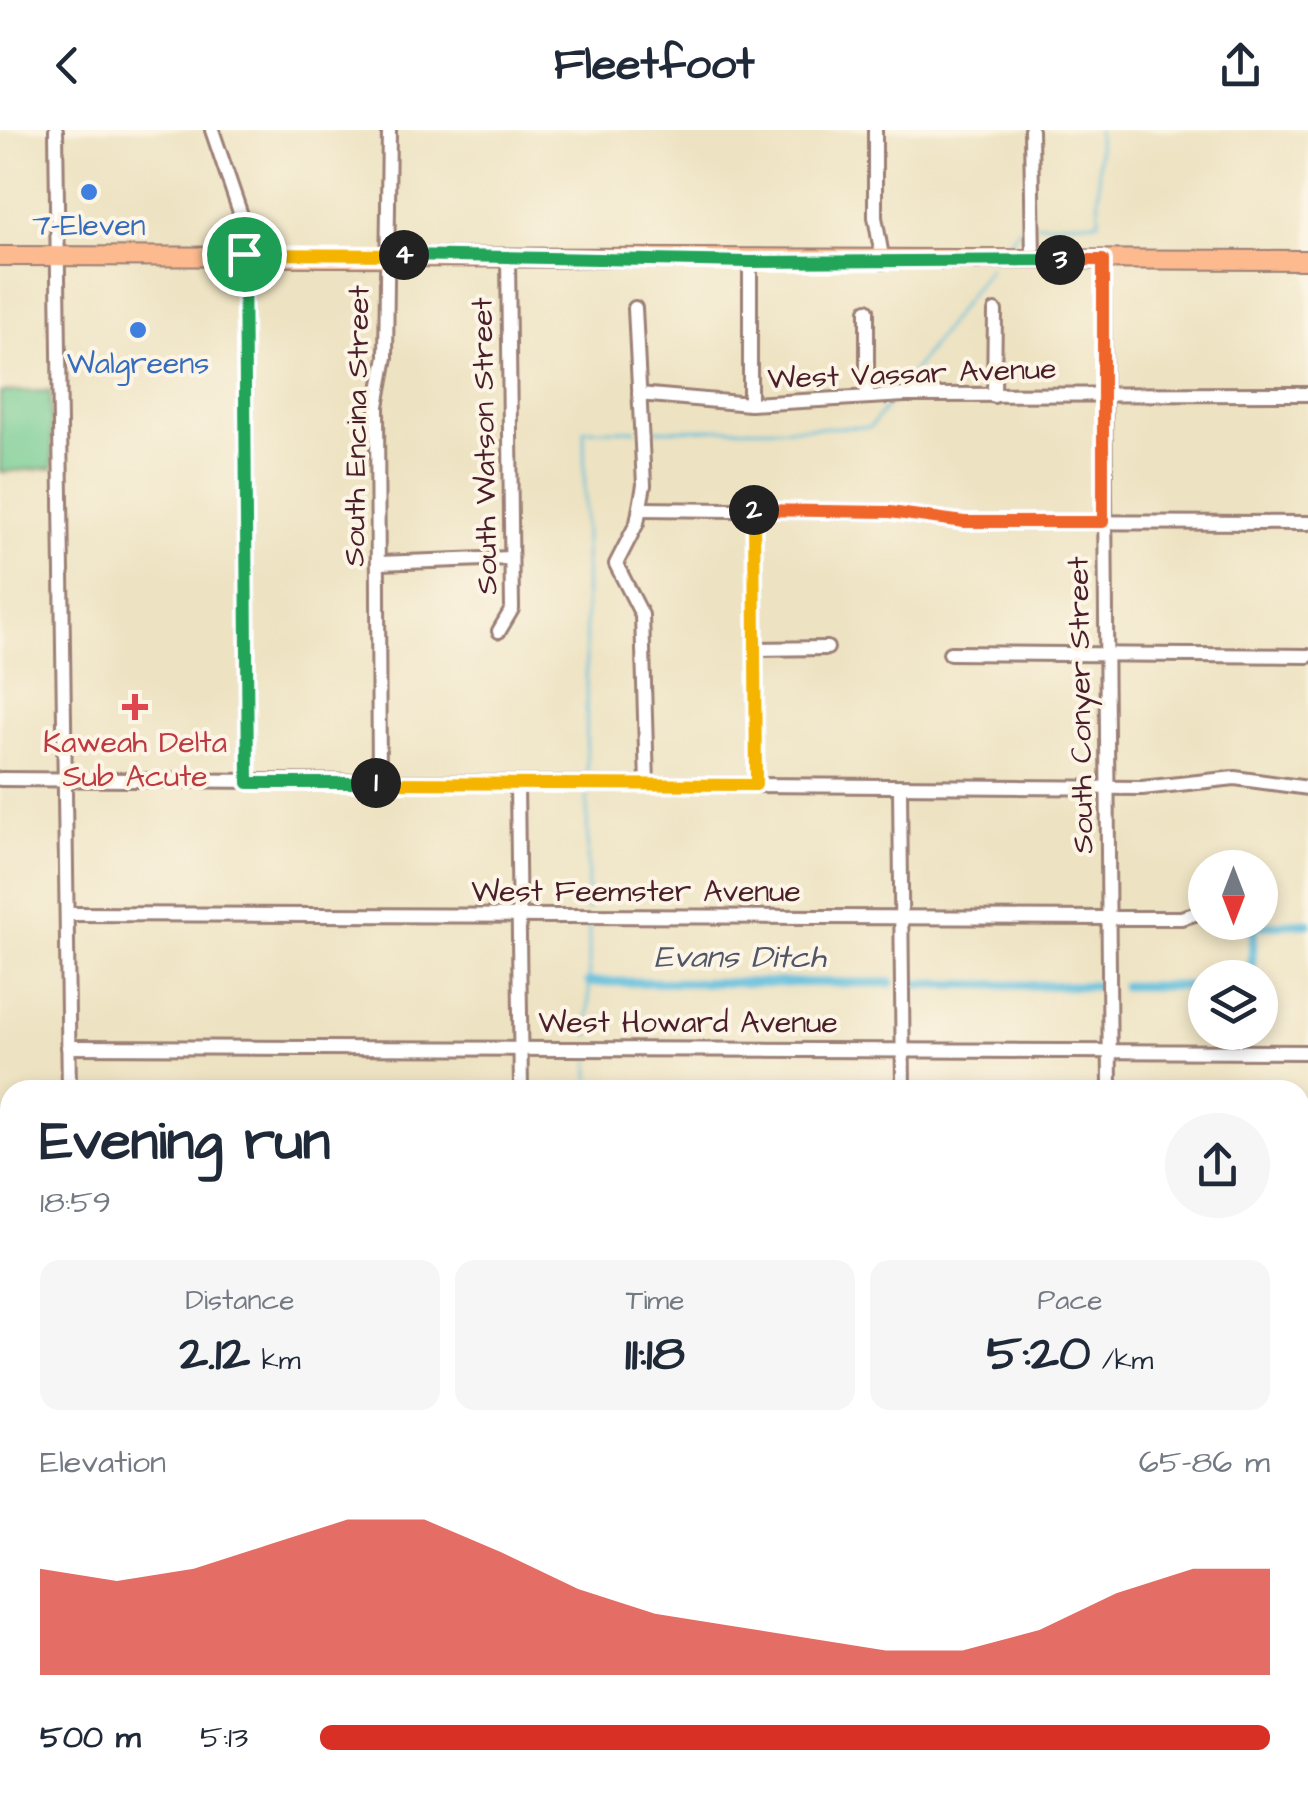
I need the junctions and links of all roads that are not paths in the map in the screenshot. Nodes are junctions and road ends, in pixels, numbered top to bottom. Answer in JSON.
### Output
{"nodes":[{"id":1,"x":56,"y":130,"type":"edge"},
{"id":2,"x":212,"y":130,"type":"edge"},
{"id":3,"x":389,"y":130,"type":"edge"},
{"id":4,"x":875,"y":130,"type":"edge"},
{"id":5,"x":1030,"y":130,"type":"edge"},
{"id":6,"x":58,"y":254,"type":"junction"},
{"id":7,"x":244,"y":254,"type":"junction"},
{"id":8,"x":386,"y":255,"type":"junction"},
{"id":9,"x":0,"y":256,"type":"edge"},
{"id":10,"x":508,"y":256,"type":"junction"},
{"id":11,"x":1103,"y":260,"type":"junction"},
{"id":12,"x":1308,"y":260,"type":"edge"},
{"id":13,"x":1033,"y":261,"type":"junction"},
{"id":14,"x":750,"y":262,"type":"junction"},
{"id":15,"x":883,"y":262,"type":"junction"},
{"id":16,"x":635,"y":308,"type":"dead end"},
{"id":17,"x":867,"y":310,"type":"dead end"},
{"id":18,"x":995,"y":311,"type":"dead end"},
{"id":19,"x":1104,"y":393,"type":"junction"},
{"id":20,"x":638,"y":394,"type":"junction"},
{"id":21,"x":1308,"y":394,"type":"edge"},
{"id":22,"x":867,"y":396,"type":"junction"},
{"id":23,"x":994,"y":396,"type":"junction"},
{"id":24,"x":750,"y":404,"type":"junction"},
{"id":25,"x":641,"y":509,"type":"junction"},
{"id":26,"x":754,"y":510,"type":"junction"},
{"id":27,"x":1103,"y":522,"type":"junction"},
{"id":28,"x":1308,"y":522,"type":"edge"},
{"id":29,"x":511,"y":558,"type":"junction"},
{"id":30,"x":378,"y":563,"type":"junction"},
{"id":31,"x":499,"y":632,"type":"dead end"},
{"id":32,"x":827,"y":648,"type":"dead end"},
{"id":33,"x":754,"y":649,"type":"junction"},
{"id":34,"x":950,"y":653,"type":"dead end"},
{"id":35,"x":1106,"y":655,"type":"junction"},
{"id":36,"x":1308,"y":656,"type":"edge"},
{"id":37,"x":0,"y":780,"type":"edge"},
{"id":38,"x":65,"y":782,"type":"junction"},
{"id":39,"x":248,"y":783,"type":"junction"},
{"id":40,"x":379,"y":783,"type":"junction"},
{"id":41,"x":517,"y":784,"type":"junction"},
{"id":42,"x":647,"y":784,"type":"junction"},
{"id":43,"x":756,"y":785,"type":"junction"},
{"id":44,"x":900,"y":786,"type":"junction"},
{"id":45,"x":1107,"y":787,"type":"junction"},
{"id":46,"x":1308,"y":788,"type":"edge"},
{"id":47,"x":66,"y":914,"type":"junction"},
{"id":48,"x":520,"y":916,"type":"junction"},
{"id":49,"x":1188,"y":916,"type":"edge"},
{"id":50,"x":901,"y":918,"type":"junction"},
{"id":51,"x":1109,"y":918,"type":"junction"},
{"id":52,"x":68,"y":1047,"type":"junction"},
{"id":53,"x":520,"y":1048,"type":"junction"},
{"id":54,"x":903,"y":1048,"type":"junction"},
{"id":55,"x":1109,"y":1050,"type":"junction"},
{"id":56,"x":1308,"y":1052,"type":"edge"},
{"id":57,"x":68,"y":1080,"type":"edge"},
{"id":58,"x":521,"y":1080,"type":"edge"},
{"id":59,"x":904,"y":1080,"type":"edge"},
{"id":60,"x":1110,"y":1080,"type":"edge"}],
"edges":[{"from":1,"to":6,"type":"street"},
{"from":2,"to":7,"type":"street"},
{"from":3,"to":8,"type":"street","name":"South Encina Street"},
{"from":4,"to":15,"type":"street"},
{"from":5,"to":13,"type":"street"},
{"from":6,"to":7,"type":"main road"},
{"from":6,"to":9,"type":"main road"},
{"from":6,"to":38,"type":"street"},
{"from":7,"to":8,"type":"main road"},
{"from":7,"to":39,"type":"street"},
{"from":8,"to":10,"type":"main road"},
{"from":8,"to":30,"type":"street","name":"South Encina Street"},
{"from":10,"to":14,"type":"main road"},
{"from":10,"to":29,"type":"street","name":"South Watson Street"},
{"from":11,"to":12,"type":"main road"},
{"from":11,"to":13,"type":"main road"},
{"from":11,"to":19,"type":"street","name":"South Conyer Street"},
{"from":13,"to":15,"type":"main road"},
{"from":14,"to":15,"type":"main road"},
{"from":14,"to":24,"type":"street"},
{"from":16,"to":20,"type":"street"},
{"from":17,"to":22,"type":"street"},
{"from":18,"to":23,"type":"street"},
{"from":19,"to":21,"type":"street","name":"West Vassar Avenue"},
{"from":19,"to":23,"type":"street","name":"West Vassar Avenue"},
{"from":19,"to":27,"type":"street","name":"South Conyer Street"},
{"from":20,"to":24,"type":"street","name":"West Vassar Avenue"},
{"from":20,"to":25,"type":"street"},
{"from":22,"to":23,"type":"street","name":"West Vassar Avenue"},
{"from":22,"to":24,"type":"street","name":"West Vassar Avenue"},
{"from":25,"to":26,"type":"street"},
{"from":25,"to":42,"type":"street"},
{"from":26,"to":27,"type":"street"},
{"from":26,"to":33,"type":"street"},
{"from":27,"to":28,"type":"street"},
{"from":27,"to":35,"type":"street","name":"South Conyer Street"},
{"from":29,"to":30,"type":"street"},
{"from":29,"to":31,"type":"street","name":"South Watson Street"},
{"from":30,"to":40,"type":"street","name":"South Encina Street"},
{"from":32,"to":33,"type":"street"},
{"from":33,"to":43,"type":"street"},
{"from":34,"to":35,"type":"street"},
{"from":35,"to":36,"type":"street"},
{"from":35,"to":45,"type":"street","name":"South Conyer Street"},
{"from":37,"to":38,"type":"street"},
{"from":38,"to":39,"type":"street"},
{"from":38,"to":47,"type":"street"},
{"from":39,"to":40,"type":"street"},
{"from":40,"to":41,"type":"street"},
{"from":41,"to":42,"type":"street"},
{"from":41,"to":48,"type":"street"},
{"from":42,"to":43,"type":"street"},
{"from":43,"to":44,"type":"street"},
{"from":44,"to":45,"type":"street"},
{"from":44,"to":50,"type":"street"},
{"from":45,"to":46,"type":"street"},
{"from":45,"to":51,"type":"street","name":"South Conyer Street"},
{"from":47,"to":48,"type":"street","name":"West Feemster Avenue"},
{"from":47,"to":52,"type":"street"},
{"from":48,"to":50,"type":"street","name":"West Feemster Avenue"},
{"from":48,"to":53,"type":"street"},
{"from":49,"to":51,"type":"street","name":"West Feemster Avenue"},
{"from":50,"to":51,"type":"street","name":"West Feemster Avenue"},
{"from":50,"to":54,"type":"street"},
{"from":51,"to":55,"type":"street","name":"South Conyer Street"},
{"from":52,"to":53,"type":"street","name":"West Howard Avenue"},
{"from":52,"to":57,"type":"street"},
{"from":53,"to":54,"type":"street","name":"West Howard Avenue"},
{"from":53,"to":58,"type":"street"},
{"from":54,"to":55,"type":"street","name":"West Howard Avenue"},
{"from":54,"to":59,"type":"street"},
{"from":55,"to":56,"type":"street","name":"West Howard Avenue"},
{"from":55,"to":60,"type":"street","name":"South Conyer Street"}]}
